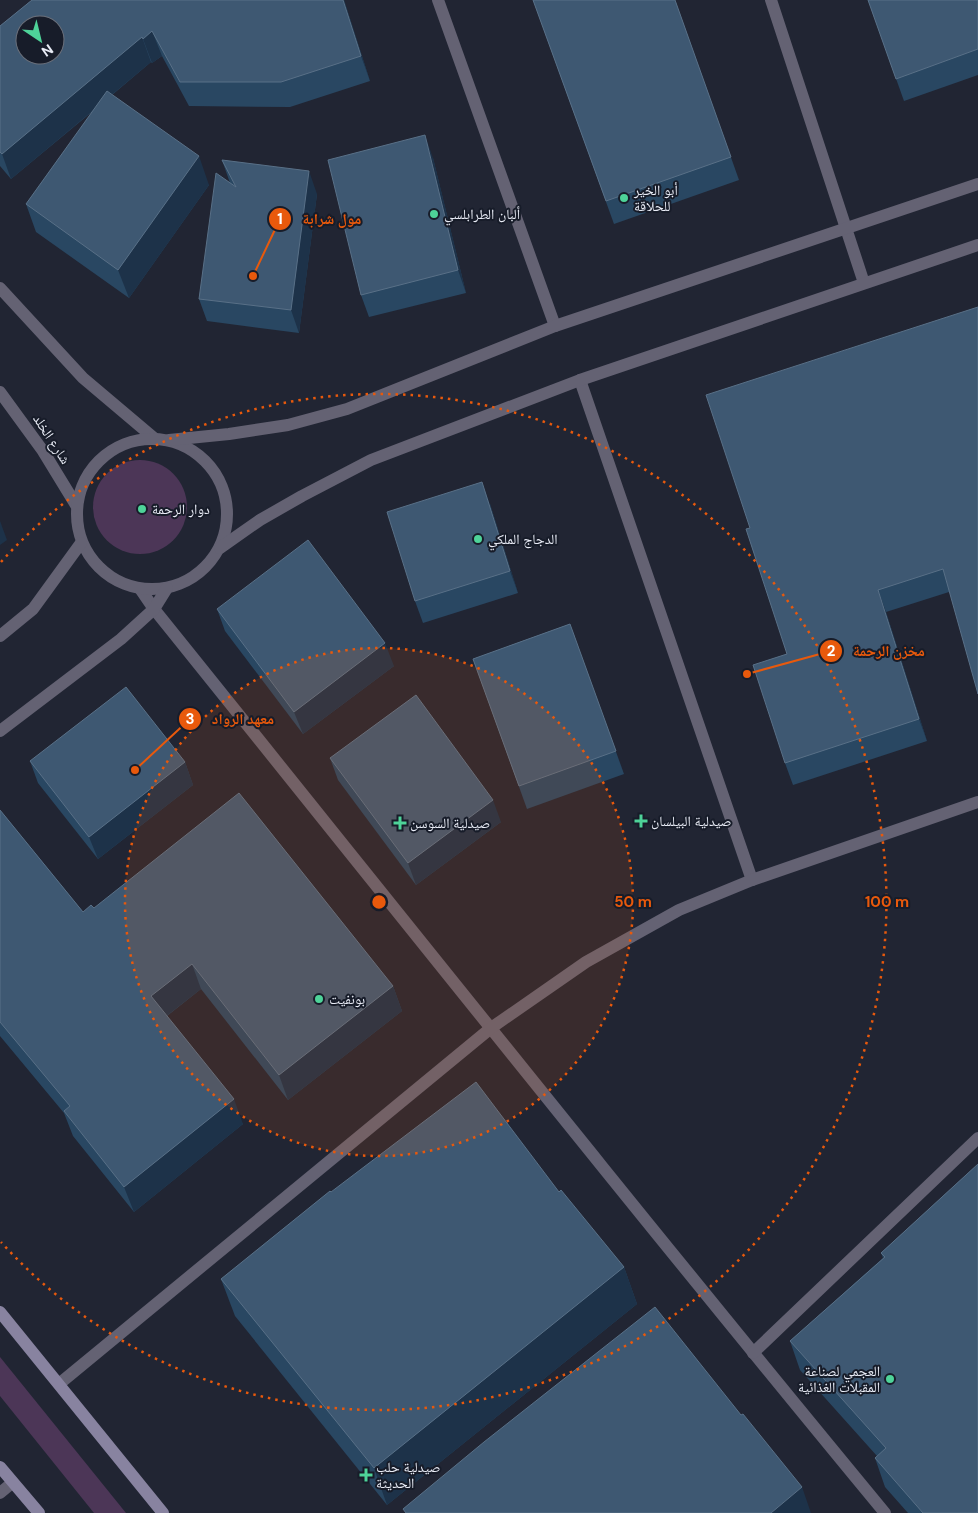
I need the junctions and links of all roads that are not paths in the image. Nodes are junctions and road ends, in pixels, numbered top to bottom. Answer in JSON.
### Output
{"nodes":[{"id":1,"x":438,"y":0,"type":"edge"},
{"id":2,"x":771,"y":0,"type":"edge"},
{"id":3,"x":978,"y":184,"type":"edge"},
{"id":4,"x":846,"y":228,"type":"junction"},
{"id":5,"x":978,"y":245,"type":"edge"},
{"id":6,"x":864,"y":283,"type":"junction"},
{"id":7,"x":0,"y":288,"type":"edge"},
{"id":8,"x":555,"y":326,"type":"junction"},
{"id":9,"x":580,"y":380,"type":"junction"},
{"id":10,"x":0,"y":392,"type":"edge"},
{"id":11,"x":154,"y":438,"type":"junction"},
{"id":12,"x":169,"y":440,"type":"junction"},
{"id":13,"x":76,"y":504,"type":"junction"},
{"id":14,"x":81,"y":542,"type":"junction"},
{"id":15,"x":220,"y":548,"type":"junction"},
{"id":16,"x":167,"y":588,"type":"junction"},
{"id":17,"x":141,"y":590,"type":"junction"},
{"id":18,"x":154,"y":609,"type":"junction"},
{"id":19,"x":0,"y":636,"type":"edge"},
{"id":20,"x":0,"y":731,"type":"edge"},
{"id":21,"x":978,"y":802,"type":"edge"},
{"id":22,"x":752,"y":880,"type":"junction"},
{"id":23,"x":491,"y":1028,"type":"junction"},
{"id":24,"x":978,"y":1138,"type":"edge"},
{"id":25,"x":0,"y":1312,"type":"edge"},
{"id":26,"x":753,"y":1353,"type":"junction"},
{"id":27,"x":59,"y":1384,"type":"junction"},
{"id":28,"x":0,"y":1467,"type":"edge"},
{"id":29,"x":12,"y":1483,"type":"junction"},
{"id":30,"x":0,"y":1493,"type":"edge"},
{"id":31,"x":39,"y":1513,"type":"edge"},
{"id":32,"x":163,"y":1513,"type":"edge"},
{"id":33,"x":885,"y":1513,"type":"edge"}],
"edges":[{"from":1,"to":8,"type":"street"},
{"from":2,"to":4,"type":"street"},
{"from":3,"to":4,"type":"street"},
{"from":4,"to":6,"type":"street"},
{"from":4,"to":8,"type":"street"},
{"from":5,"to":6,"type":"street"},
{"from":6,"to":9,"type":"street"},
{"from":7,"to":11,"type":"street"},
{"from":8,"to":12,"type":"street"},
{"from":9,"to":15,"type":"street"},
{"from":9,"to":22,"type":"street"},
{"from":10,"to":13,"type":"street","name":"شارع الخلد"},
{"from":11,"to":12,"type":"street"},
{"from":11,"to":13,"type":"street"},
{"from":12,"to":15,"type":"street"},
{"from":13,"to":14,"type":"street"},
{"from":14,"to":17,"type":"street"},
{"from":14,"to":19,"type":"street"},
{"from":15,"to":16,"type":"street"},
{"from":16,"to":17,"type":"street"},
{"from":16,"to":18,"type":"street"},
{"from":17,"to":18,"type":"street"},
{"from":18,"to":20,"type":"street"},
{"from":18,"to":23,"type":"street"},
{"from":21,"to":22,"type":"street"},
{"from":22,"to":23,"type":"street"},
{"from":23,"to":26,"type":"street"},
{"from":23,"to":27,"type":"street"},
{"from":24,"to":26,"type":"street"},
{"from":25,"to":27,"type":"main road"},
{"from":26,"to":33,"type":"street"},
{"from":27,"to":32,"type":"main road"},
{"from":28,"to":29,"type":"main road"},
{"from":29,"to":30,"type":"street"},
{"from":29,"to":31,"type":"main road"}]}
